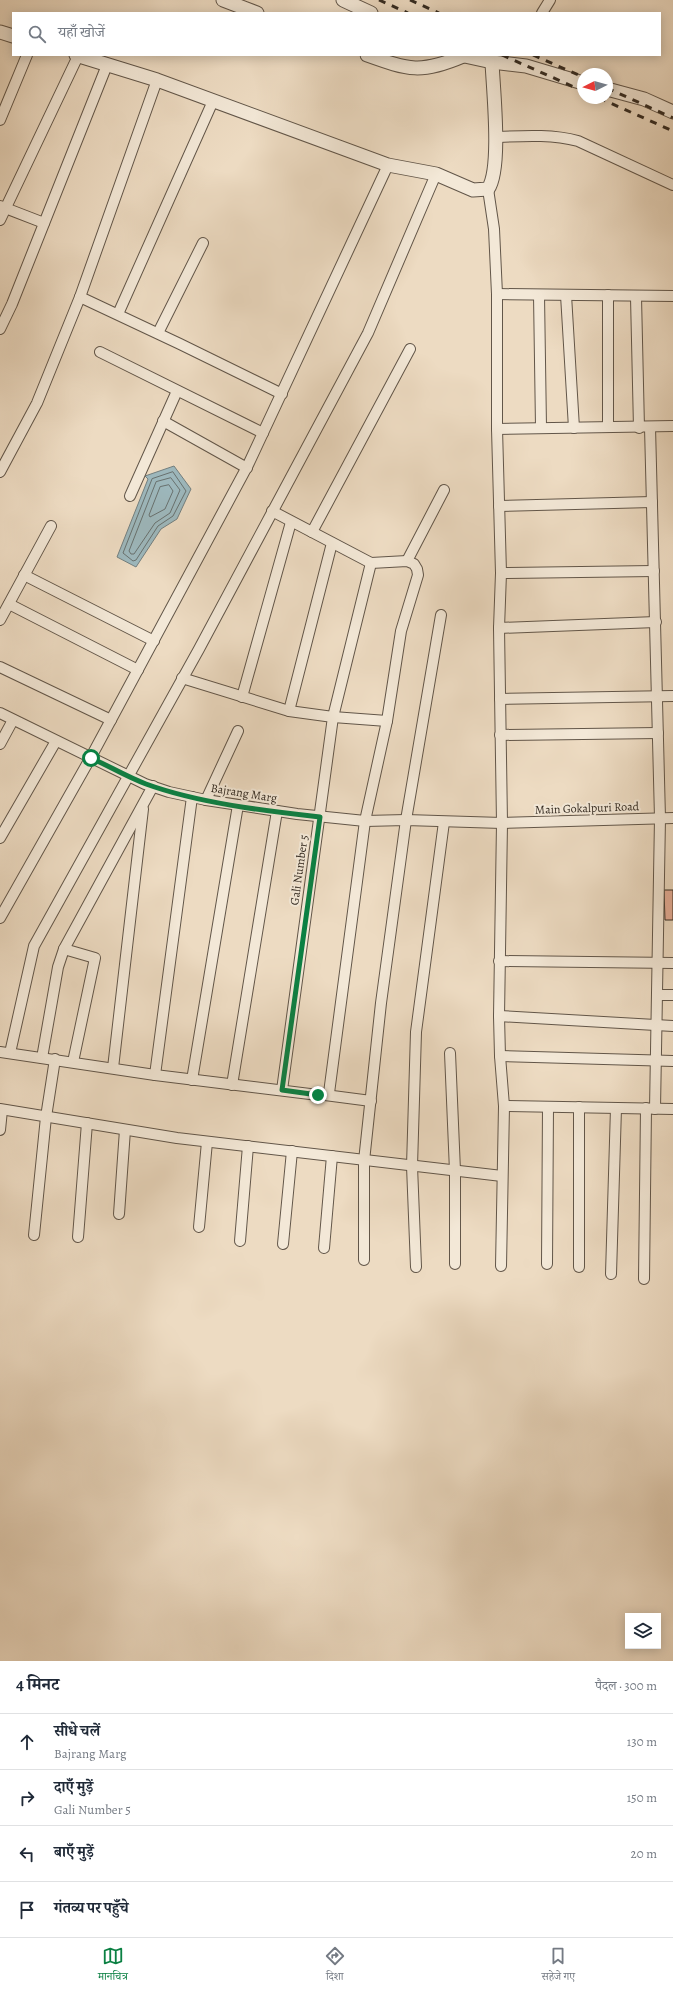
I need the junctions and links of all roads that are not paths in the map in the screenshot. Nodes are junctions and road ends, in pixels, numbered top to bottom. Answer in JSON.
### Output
{"nodes":[{"id":1,"x":223,"y":0,"type":"edge"},
{"id":2,"x":344,"y":0,"type":"edge"},
{"id":3,"x":550,"y":0,"type":"edge"},
{"id":4,"x":254,"y":12,"type":"edge"},
{"id":5,"x":369,"y":12,"type":"edge"},
{"id":6,"x":543,"y":12,"type":"edge"},
{"id":7,"x":0,"y":32,"type":"edge"},
{"id":8,"x":12,"y":36,"type":"edge"},
{"id":9,"x":27,"y":56,"type":"edge"},
{"id":10,"x":77,"y":56,"type":"edge"},
{"id":11,"x":80,"y":56,"type":"edge"},
{"id":12,"x":370,"y":56,"type":"edge"},
{"id":13,"x":462,"y":56,"type":"edge"},
{"id":14,"x":514,"y":59,"type":"edge"},
{"id":15,"x":492,"y":62,"type":"junction"},
{"id":16,"x":107,"y":65,"type":"junction"},
{"id":17,"x":156,"y":80,"type":"junction"},
{"id":18,"x":577,"y":81,"type":"edge"},
{"id":19,"x":613,"y":91,"type":"edge"},
{"id":20,"x":213,"y":100,"type":"junction"},
{"id":21,"x":673,"y":112,"type":"edge"},
{"id":22,"x":0,"y":120,"type":"edge"},
{"id":23,"x":496,"y":135,"type":"junction"},
{"id":24,"x":388,"y":165,"type":"junction"},
{"id":25,"x":436,"y":174,"type":"junction"},
{"id":26,"x":673,"y":185,"type":"edge"},
{"id":27,"x":488,"y":189,"type":"junction"},
{"id":28,"x":3,"y":207,"type":"edge"},
{"id":29,"x":0,"y":220,"type":"edge"},
{"id":30,"x":44,"y":224,"type":"junction"},
{"id":31,"x":203,"y":243,"type":"dead end"},
{"id":32,"x":497,"y":294,"type":"junction"},
{"id":33,"x":566,"y":294,"type":"junction"},
{"id":34,"x":539,"y":295,"type":"junction"},
{"id":35,"x":608,"y":295,"type":"junction"},
{"id":36,"x":673,"y":296,"type":"edge"},
{"id":37,"x":80,"y":297,"type":"junction"},
{"id":38,"x":636,"y":297,"type":"junction"},
{"id":39,"x":118,"y":314,"type":"junction"},
{"id":40,"x":0,"y":329,"type":"edge"},
{"id":41,"x":158,"y":333,"type":"junction"},
{"id":42,"x":410,"y":349,"type":"dead end"},
{"id":43,"x":100,"y":352,"type":"dead end"},
{"id":44,"x":177,"y":391,"type":"junction"},
{"id":45,"x":282,"y":394,"type":"junction"},
{"id":46,"x":163,"y":421,"type":"junction"},
{"id":47,"x":673,"y":426,"type":"edge"},
{"id":48,"x":541,"y":427,"type":"junction"},
{"id":49,"x":608,"y":427,"type":"junction"},
{"id":50,"x":650,"y":427,"type":"junction"},
{"id":51,"x":574,"y":428,"type":"junction"},
{"id":52,"x":639,"y":428,"type":"junction"},
{"id":53,"x":496,"y":429,"type":"junction"},
{"id":54,"x":263,"y":433,"type":"junction"},
{"id":55,"x":247,"y":468,"type":"junction"},
{"id":56,"x":0,"y":472,"type":"edge"},
{"id":57,"x":444,"y":490,"type":"dead end"},
{"id":58,"x":130,"y":496,"type":"dead end"},
{"id":59,"x":652,"y":502,"type":"junction"},
{"id":60,"x":499,"y":506,"type":"junction"},
{"id":61,"x":272,"y":511,"type":"junction"},
{"id":62,"x":291,"y":522,"type":"junction"},
{"id":63,"x":51,"y":526,"type":"dead end"},
{"id":64,"x":312,"y":532,"type":"junction"},
{"id":65,"x":332,"y":544,"type":"junction"},
{"id":66,"x":372,"y":562,"type":"junction"},
{"id":67,"x":407,"y":562,"type":"junction"},
{"id":68,"x":654,"y":571,"type":"junction"},
{"id":69,"x":501,"y":573,"type":"junction"},
{"id":70,"x":24,"y":575,"type":"junction"},
{"id":71,"x":9,"y":604,"type":"junction"},
{"id":72,"x":441,"y":615,"type":"dead end"},
{"id":73,"x":0,"y":620,"type":"edge"},
{"id":74,"x":656,"y":622,"type":"junction"},
{"id":75,"x":499,"y":628,"type":"junction"},
{"id":76,"x":154,"y":641,"type":"junction"},
{"id":77,"x":0,"y":667,"type":"edge"},
{"id":78,"x":138,"y":670,"type":"junction"},
{"id":79,"x":182,"y":678,"type":"junction"},
{"id":80,"x":657,"y":696,"type":"junction"},
{"id":81,"x":673,"y":696,"type":"edge"},
{"id":82,"x":242,"y":697,"type":"junction"},
{"id":83,"x":500,"y":699,"type":"junction"},
{"id":84,"x":289,"y":711,"type":"junction"},
{"id":85,"x":0,"y":713,"type":"edge"},
{"id":86,"x":333,"y":717,"type":"junction"},
{"id":87,"x":14,"y":720,"type":"junction"},
{"id":88,"x":111,"y":720,"type":"junction"},
{"id":89,"x":386,"y":721,"type":"junction"},
{"id":90,"x":238,"y":731,"type":"dead end"},
{"id":91,"x":658,"y":733,"type":"junction"},
{"id":92,"x":500,"y":736,"type":"junction"},
{"id":93,"x":56,"y":741,"type":"junction"},
{"id":94,"x":0,"y":744,"type":"edge"},
{"id":95,"x":91,"y":758,"type":"junction"},
{"id":96,"x":128,"y":776,"type":"junction"},
{"id":97,"x":153,"y":786,"type":"junction"},
{"id":98,"x":192,"y":797,"type":"junction"},
{"id":99,"x":206,"y":800,"type":"junction"},
{"id":100,"x":144,"y":805,"type":"junction"},
{"id":101,"x":238,"y":805,"type":"junction"},
{"id":102,"x":277,"y":811,"type":"junction"},
{"id":103,"x":320,"y":817,"type":"junction"},
{"id":104,"x":660,"y":818,"type":"junction"},
{"id":105,"x":673,"y":818,"type":"edge"},
{"id":106,"x":406,"y":820,"type":"junction"},
{"id":107,"x":365,"y":822,"type":"junction"},
{"id":108,"x":444,"y":822,"type":"junction"},
{"id":109,"x":502,"y":823,"type":"junction"},
{"id":110,"x":0,"y":838,"type":"edge"},
{"id":111,"x":0,"y":918,"type":"edge"},
{"id":112,"x":64,"y":949,"type":"junction"},
{"id":113,"x":499,"y":961,"type":"junction"},
{"id":114,"x":658,"y":963,"type":"junction"},
{"id":115,"x":673,"y":963,"type":"edge"},
{"id":116,"x":657,"y":995,"type":"junction"},
{"id":117,"x":673,"y":995,"type":"edge"},
{"id":118,"x":499,"y":1016,"type":"junction"},
{"id":119,"x":657,"y":1026,"type":"junction"},
{"id":120,"x":673,"y":1026,"type":"edge"},
{"id":121,"x":5,"y":1052,"type":"edge"},
{"id":122,"x":450,"y":1053,"type":"dead end"},
{"id":123,"x":500,"y":1056,"type":"junction"},
{"id":124,"x":42,"y":1058,"type":"junction"},
{"id":125,"x":55,"y":1060,"type":"junction"},
{"id":126,"x":656,"y":1061,"type":"junction"},
{"id":127,"x":673,"y":1061,"type":"edge"},
{"id":128,"x":73,"y":1062,"type":"junction"},
{"id":129,"x":113,"y":1068,"type":"junction"},
{"id":130,"x":155,"y":1075,"type":"junction"},
{"id":131,"x":192,"y":1080,"type":"junction"},
{"id":132,"x":232,"y":1085,"type":"junction"},
{"id":133,"x":282,"y":1090,"type":"junction"},
{"id":134,"x":325,"y":1095,"type":"junction"},
{"id":135,"x":371,"y":1101,"type":"junction"},
{"id":136,"x":504,"y":1106,"type":"junction"},
{"id":137,"x":548,"y":1107,"type":"junction"},
{"id":138,"x":580,"y":1107,"type":"junction"},
{"id":139,"x":616,"y":1108,"type":"junction"},
{"id":140,"x":651,"y":1109,"type":"junction"},
{"id":141,"x":673,"y":1109,"type":"edge"},
{"id":142,"x":1,"y":1110,"type":"edge"},
{"id":143,"x":46,"y":1117,"type":"junction"},
{"id":144,"x":87,"y":1123,"type":"junction"},
{"id":145,"x":0,"y":1130,"type":"edge"},
{"id":146,"x":125,"y":1130,"type":"junction"},
{"id":147,"x":207,"y":1142,"type":"junction"},
{"id":148,"x":248,"y":1146,"type":"junction"},
{"id":149,"x":292,"y":1152,"type":"junction"},
{"id":150,"x":332,"y":1156,"type":"junction"},
{"id":151,"x":364,"y":1160,"type":"junction"},
{"id":152,"x":412,"y":1166,"type":"junction"},
{"id":153,"x":455,"y":1171,"type":"junction"},
{"id":154,"x":502,"y":1176,"type":"junction"},
{"id":155,"x":119,"y":1214,"type":"dead end"},
{"id":156,"x":199,"y":1227,"type":"dead end"},
{"id":157,"x":34,"y":1235,"type":"dead end"},
{"id":158,"x":78,"y":1237,"type":"dead end"},
{"id":159,"x":240,"y":1241,"type":"dead end"},
{"id":160,"x":283,"y":1244,"type":"dead end"},
{"id":161,"x":324,"y":1248,"type":"dead end"},
{"id":162,"x":364,"y":1260,"type":"dead end"},
{"id":163,"x":455,"y":1264,"type":"dead end"},
{"id":164,"x":547,"y":1264,"type":"dead end"},
{"id":165,"x":501,"y":1266,"type":"dead end"},
{"id":166,"x":416,"y":1267,"type":"dead end"},
{"id":167,"x":579,"y":1267,"type":"dead end"},
{"id":168,"x":611,"y":1274,"type":"dead end"},
{"id":169,"x":644,"y":1279,"type":"dead end"}],
"edges":[{"from":1,"to":4,"type":"street"},
{"from":2,"to":5,"type":"street"},
{"from":3,"to":6,"type":"street"},
{"from":7,"to":8,"type":"street"},
{"from":9,"to":22,"type":"street"},
{"from":10,"to":28,"type":"street"},
{"from":11,"to":16,"type":"street"},
{"from":12,"to":13,"type":"street"},
{"from":13,"to":15,"type":"street"},
{"from":14,"to":15,"type":"street"},
{"from":14,"to":18,"type":"street"},
{"from":15,"to":23,"type":"street"},
{"from":16,"to":17,"type":"street"},
{"from":16,"to":30,"type":"street"},
{"from":17,"to":20,"type":"street"},
{"from":17,"to":37,"type":"street"},
{"from":19,"to":21,"type":"street"},
{"from":20,"to":24,"type":"street"},
{"from":20,"to":39,"type":"street"},
{"from":23,"to":26,"type":"street"},
{"from":23,"to":27,"type":"street"},
{"from":24,"to":25,"type":"street"},
{"from":24,"to":45,"type":"street"},
{"from":25,"to":27,"type":"street"},
{"from":25,"to":61,"type":"street"},
{"from":27,"to":32,"type":"street"},
{"from":28,"to":29,"type":"street"},
{"from":28,"to":30,"type":"street"},
{"from":30,"to":40,"type":"street"},
{"from":31,"to":41,"type":"street"},
{"from":32,"to":34,"type":"street"},
{"from":32,"to":53,"type":"street"},
{"from":33,"to":34,"type":"street"},
{"from":33,"to":35,"type":"street"},
{"from":33,"to":51,"type":"street"},
{"from":34,"to":48,"type":"street"},
{"from":35,"to":38,"type":"street"},
{"from":35,"to":49,"type":"street"},
{"from":36,"to":38,"type":"street"},
{"from":37,"to":39,"type":"street"},
{"from":37,"to":56,"type":"street"},
{"from":38,"to":52,"type":"street"},
{"from":39,"to":41,"type":"street"},
{"from":41,"to":45,"type":"street"},
{"from":42,"to":64,"type":"street"},
{"from":43,"to":44,"type":"street"},
{"from":44,"to":46,"type":"street"},
{"from":44,"to":54,"type":"street"},
{"from":45,"to":54,"type":"street"},
{"from":46,"to":55,"type":"street"},
{"from":46,"to":58,"type":"street"},
{"from":47,"to":50,"type":"street"},
{"from":48,"to":51,"type":"street"},
{"from":48,"to":53,"type":"street"},
{"from":49,"to":51,"type":"street"},
{"from":49,"to":52,"type":"street"},
{"from":50,"to":52,"type":"street"},
{"from":50,"to":59,"type":"street"},
{"from":53,"to":60,"type":"street"},
{"from":54,"to":55,"type":"street"},
{"from":55,"to":76,"type":"street"},
{"from":57,"to":67,"type":"street"},
{"from":59,"to":60,"type":"street"},
{"from":59,"to":68,"type":"street"},
{"from":60,"to":69,"type":"street"},
{"from":61,"to":62,"type":"street"},
{"from":61,"to":79,"type":"street"},
{"from":62,"to":64,"type":"street"},
{"from":62,"to":82,"type":"street"},
{"from":63,"to":70,"type":"street"},
{"from":64,"to":65,"type":"street"},
{"from":65,"to":66,"type":"street"},
{"from":65,"to":84,"type":"street"},
{"from":66,"to":67,"type":"street"},
{"from":66,"to":86,"type":"street","name":"Gali Number 5"},
{"from":67,"to":89,"type":"street"},
{"from":68,"to":69,"type":"street"},
{"from":68,"to":74,"type":"street"},
{"from":69,"to":75,"type":"street"},
{"from":70,"to":71,"type":"street"},
{"from":70,"to":76,"type":"street"},
{"from":71,"to":73,"type":"street"},
{"from":71,"to":78,"type":"street"},
{"from":72,"to":106,"type":"street"},
{"from":74,"to":75,"type":"street"},
{"from":74,"to":80,"type":"street"},
{"from":75,"to":83,"type":"street"},
{"from":76,"to":78,"type":"street"},
{"from":77,"to":88,"type":"street"},
{"from":78,"to":88,"type":"street"},
{"from":79,"to":82,"type":"street"},
{"from":79,"to":96,"type":"street"},
{"from":80,"to":81,"type":"street"},
{"from":80,"to":83,"type":"street"},
{"from":80,"to":91,"type":"street"},
{"from":82,"to":84,"type":"street"},
{"from":83,"to":92,"type":"street"},
{"from":84,"to":86,"type":"street"},
{"from":85,"to":87,"type":"street","name":"Bajrang Marg"},
{"from":86,"to":89,"type":"street"},
{"from":86,"to":103,"type":"street","name":"Gali Number 5"},
{"from":87,"to":93,"type":"street","name":"Bajrang Marg"},
{"from":87,"to":94,"type":"street"},
{"from":88,"to":95,"type":"street"},
{"from":89,"to":107,"type":"street"},
{"from":90,"to":99,"type":"street"},
{"from":91,"to":92,"type":"street"},
{"from":91,"to":104,"type":"street"},
{"from":92,"to":109,"type":"street"},
{"from":93,"to":95,"type":"street","name":"Bajrang Marg"},
{"from":93,"to":110,"type":"street"},
{"from":95,"to":96,"type":"street","name":"Bajrang Marg"},
{"from":95,"to":111,"type":"street"},
{"from":96,"to":97,"type":"street","name":"Bajrang Marg"},
{"from":96,"to":121,"type":"street"},
{"from":97,"to":98,"type":"street","name":"Bajrang Marg"},
{"from":97,"to":100,"type":"street"},
{"from":98,"to":99,"type":"street","name":"Bajrang Marg"},
{"from":98,"to":130,"type":"street"},
{"from":99,"to":101,"type":"street","name":"Bajrang Marg"},
{"from":100,"to":112,"type":"street"},
{"from":100,"to":129,"type":"street"},
{"from":101,"to":102,"type":"street","name":"Bajrang Marg"},
{"from":101,"to":131,"type":"street"},
{"from":102,"to":103,"type":"street","name":"Bajrang Marg"},
{"from":102,"to":132,"type":"street"},
{"from":103,"to":107,"type":"street","name":"Bajrang Marg"},
{"from":103,"to":133,"type":"street","name":"Gali Number 5"},
{"from":104,"to":105,"type":"street","name":"Main Gokalpuri Road"},
{"from":104,"to":109,"type":"street","name":"Main Gokalpuri Road"},
{"from":104,"to":114,"type":"street"},
{"from":106,"to":107,"type":"street","name":"Bajrang Marg"},
{"from":106,"to":108,"type":"street","name":"Bajrang Marg"},
{"from":106,"to":135,"type":"street"},
{"from":107,"to":134,"type":"street"},
{"from":108,"to":109,"type":"street","name":"Bajrang Marg"},
{"from":108,"to":152,"type":"street"},
{"from":109,"to":113,"type":"street"},
{"from":112,"to":124,"type":"street"},
{"from":112,"to":128,"type":"street"},
{"from":113,"to":114,"type":"street"},
{"from":113,"to":118,"type":"street"},
{"from":114,"to":115,"type":"street"},
{"from":114,"to":116,"type":"street"},
{"from":116,"to":117,"type":"street"},
{"from":116,"to":119,"type":"street"},
{"from":118,"to":119,"type":"street"},
{"from":118,"to":123,"type":"street"},
{"from":119,"to":120,"type":"street"},
{"from":119,"to":126,"type":"street"},
{"from":121,"to":124,"type":"street"},
{"from":122,"to":153,"type":"street"},
{"from":123,"to":126,"type":"street"},
{"from":123,"to":136,"type":"street"},
{"from":124,"to":125,"type":"street"},
{"from":125,"to":128,"type":"street"},
{"from":125,"to":143,"type":"street"},
{"from":126,"to":127,"type":"street"},
{"from":126,"to":140,"type":"street"},
{"from":128,"to":129,"type":"street"},
{"from":129,"to":130,"type":"street"},
{"from":130,"to":131,"type":"street"},
{"from":131,"to":132,"type":"street"},
{"from":132,"to":133,"type":"street"},
{"from":133,"to":134,"type":"street"},
{"from":134,"to":135,"type":"street"},
{"from":135,"to":151,"type":"street"},
{"from":136,"to":137,"type":"street"},
{"from":136,"to":154,"type":"street"},
{"from":137,"to":138,"type":"street"},
{"from":137,"to":164,"type":"street"},
{"from":138,"to":139,"type":"street"},
{"from":138,"to":167,"type":"street"},
{"from":139,"to":140,"type":"street"},
{"from":139,"to":168,"type":"street"},
{"from":140,"to":141,"type":"street"},
{"from":140,"to":169,"type":"street"},
{"from":142,"to":143,"type":"street"},
{"from":142,"to":145,"type":"street"},
{"from":143,"to":144,"type":"street"},
{"from":143,"to":157,"type":"street"},
{"from":144,"to":146,"type":"street"},
{"from":144,"to":158,"type":"street"},
{"from":146,"to":147,"type":"street"},
{"from":146,"to":155,"type":"street"},
{"from":147,"to":148,"type":"street"},
{"from":147,"to":156,"type":"street"},
{"from":148,"to":149,"type":"street"},
{"from":148,"to":159,"type":"street"},
{"from":149,"to":150,"type":"street"},
{"from":149,"to":160,"type":"street"},
{"from":150,"to":151,"type":"street"},
{"from":150,"to":161,"type":"street"},
{"from":151,"to":152,"type":"street"},
{"from":151,"to":162,"type":"street"},
{"from":152,"to":153,"type":"street"},
{"from":152,"to":166,"type":"street"},
{"from":153,"to":154,"type":"street"},
{"from":153,"to":163,"type":"street"},
{"from":154,"to":165,"type":"street"}]}
